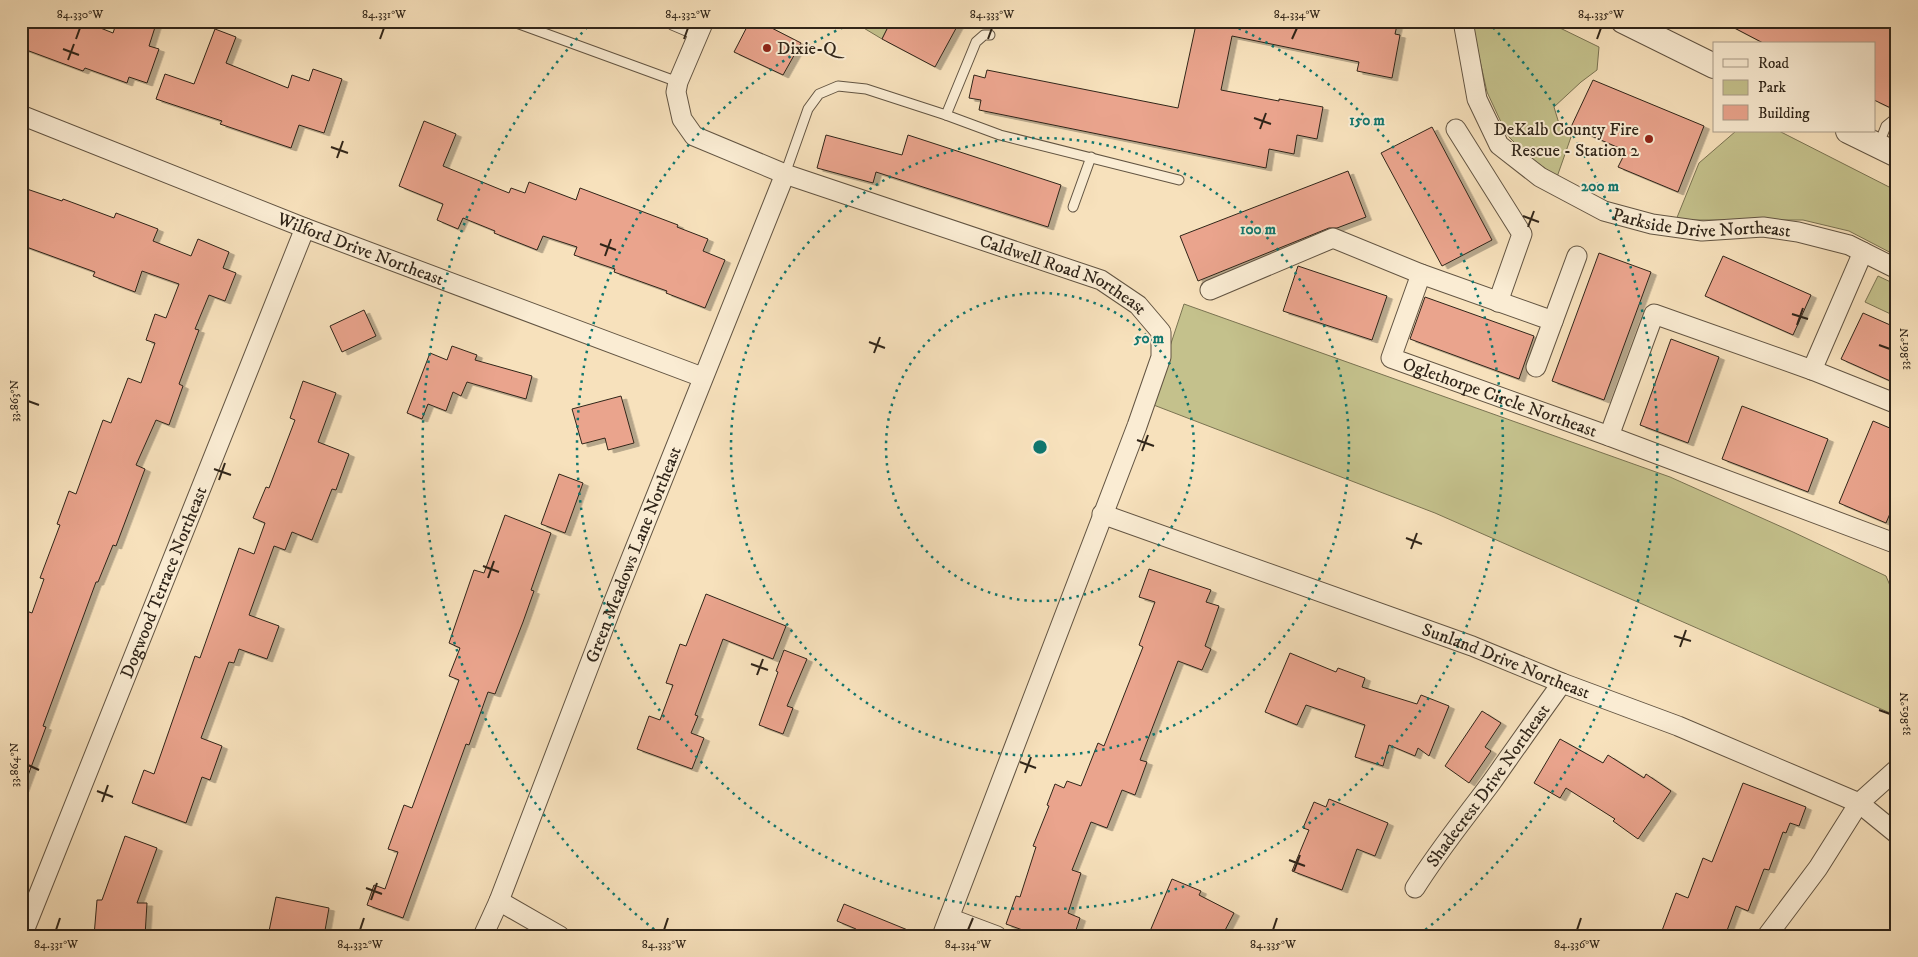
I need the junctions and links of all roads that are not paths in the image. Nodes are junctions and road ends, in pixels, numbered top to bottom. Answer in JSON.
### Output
{"nodes":[{"id":1,"x":511,"y":21,"type":"edge"},
{"id":2,"x":1463,"y":21,"type":"edge"},
{"id":3,"x":1623,"y":21,"type":"edge"},
{"id":4,"x":672,"y":25,"type":"dead end"},
{"id":5,"x":701,"y":29,"type":"edge"},
{"id":6,"x":990,"y":35,"type":"dead end"},
{"id":7,"x":1713,"y":66,"type":"edge"},
{"id":8,"x":678,"y":82,"type":"junction"},
{"id":9,"x":21,"y":115,"type":"edge"},
{"id":10,"x":946,"y":115,"type":"junction"},
{"id":11,"x":1897,"y":117,"type":"edge"},
{"id":12,"x":1456,"y":129,"type":"dead end"},
{"id":13,"x":1850,"y":132,"type":"edge"},
{"id":14,"x":1887,"y":151,"type":"edge"},
{"id":15,"x":1091,"y":157,"type":"junction"},
{"id":16,"x":785,"y":174,"type":"junction"},
{"id":17,"x":1179,"y":180,"type":"dead end"},
{"id":18,"x":1073,"y":206,"type":"dead end"},
{"id":19,"x":304,"y":228,"type":"junction"},
{"id":20,"x":1863,"y":252,"type":"junction"},
{"id":21,"x":1577,"y":256,"type":"dead end"},
{"id":22,"x":1897,"y":269,"type":"edge"},
{"id":23,"x":1421,"y":274,"type":"junction"},
{"id":24,"x":1210,"y":290,"type":"dead end"},
{"id":25,"x":1498,"y":302,"type":"junction"},
{"id":26,"x":1553,"y":321,"type":"junction"},
{"id":27,"x":1536,"y":367,"type":"dead end"},
{"id":28,"x":1812,"y":370,"type":"junction"},
{"id":29,"x":702,"y":377,"type":"junction"},
{"id":30,"x":1897,"y":404,"type":"edge"},
{"id":31,"x":1609,"y":436,"type":"junction"},
{"id":32,"x":1102,"y":514,"type":"junction"},
{"id":33,"x":1897,"y":544,"type":"edge"},
{"id":34,"x":1562,"y":683,"type":"junction"},
{"id":35,"x":1897,"y":769,"type":"edge"},
{"id":36,"x":1860,"y":803,"type":"junction"},
{"id":37,"x":1897,"y":834,"type":"edge"},
{"id":38,"x":1414,"y":888,"type":"dead end"},
{"id":39,"x":499,"y":901,"type":"junction"},
{"id":40,"x":949,"y":918,"type":"junction"},
{"id":41,"x":22,"y":936,"type":"edge"},
{"id":42,"x":483,"y":936,"type":"edge"},
{"id":43,"x":560,"y":936,"type":"edge"},
{"id":44,"x":942,"y":936,"type":"edge"},
{"id":45,"x":997,"y":936,"type":"edge"},
{"id":46,"x":1767,"y":936,"type":"edge"}],
"edges":[{"from":1,"to":8,"type":"lane"},
{"from":2,"to":20,"type":"street","name":"Parkside Drive Northeast"},
{"from":3,"to":7,"type":"street"},
{"from":4,"to":5,"type":"lane"},
{"from":5,"to":8,"type":"street","name":"Caldwell Road Northeast"},
{"from":6,"to":10,"type":"lane"},
{"from":8,"to":16,"type":"street","name":"Caldwell Road Northeast"},
{"from":9,"to":19,"type":"street","name":"Wilford Drive Northeast"},
{"from":10,"to":15,"type":"lane"},
{"from":10,"to":16,"type":"lane"},
{"from":11,"to":14,"type":"lane"},
{"from":12,"to":25,"type":"street"},
{"from":13,"to":14,"type":"street"},
{"from":15,"to":17,"type":"lane"},
{"from":15,"to":18,"type":"lane"},
{"from":16,"to":29,"type":"street","name":"Green Meadows Lane Northeast"},
{"from":16,"to":32,"type":"street","name":"Caldwell Road Northeast"},
{"from":19,"to":29,"type":"street","name":"Wilford Drive Northeast"},
{"from":19,"to":41,"type":"street","name":"Dogwood Terrace Northeast"},
{"from":20,"to":22,"type":"street","name":"Parkside Drive Northeast"},
{"from":20,"to":28,"type":"street"},
{"from":21,"to":26,"type":"street"},
{"from":23,"to":24,"type":"street"},
{"from":23,"to":25,"type":"street"},
{"from":23,"to":31,"type":"street","name":"Oglethorpe Circle Northeast"},
{"from":25,"to":26,"type":"street"},
{"from":26,"to":27,"type":"street"},
{"from":28,"to":30,"type":"street","name":"Oglethorpe Circle Northeast"},
{"from":28,"to":31,"type":"street","name":"Oglethorpe Circle Northeast"},
{"from":29,"to":39,"type":"street","name":"Green Meadows Lane Northeast"},
{"from":31,"to":33,"type":"street","name":"Oglethorpe Circle Northeast"},
{"from":32,"to":34,"type":"street","name":"Sunland Drive Northeast"},
{"from":32,"to":40,"type":"street","name":"Caldwell Road Northeast"},
{"from":34,"to":36,"type":"street","name":"Sunland Drive Northeast"},
{"from":34,"to":38,"type":"street","name":"Shadecrest Drive Northeast"},
{"from":35,"to":36,"type":"street"},
{"from":36,"to":37,"type":"street","name":"Sunland Drive Northeast"},
{"from":36,"to":46,"type":"street"},
{"from":39,"to":42,"type":"street","name":"Green Meadows Lane Northeast"},
{"from":39,"to":43,"type":"street"},
{"from":40,"to":44,"type":"street","name":"Caldwell Road Northeast"},
{"from":40,"to":45,"type":"street"}]}
